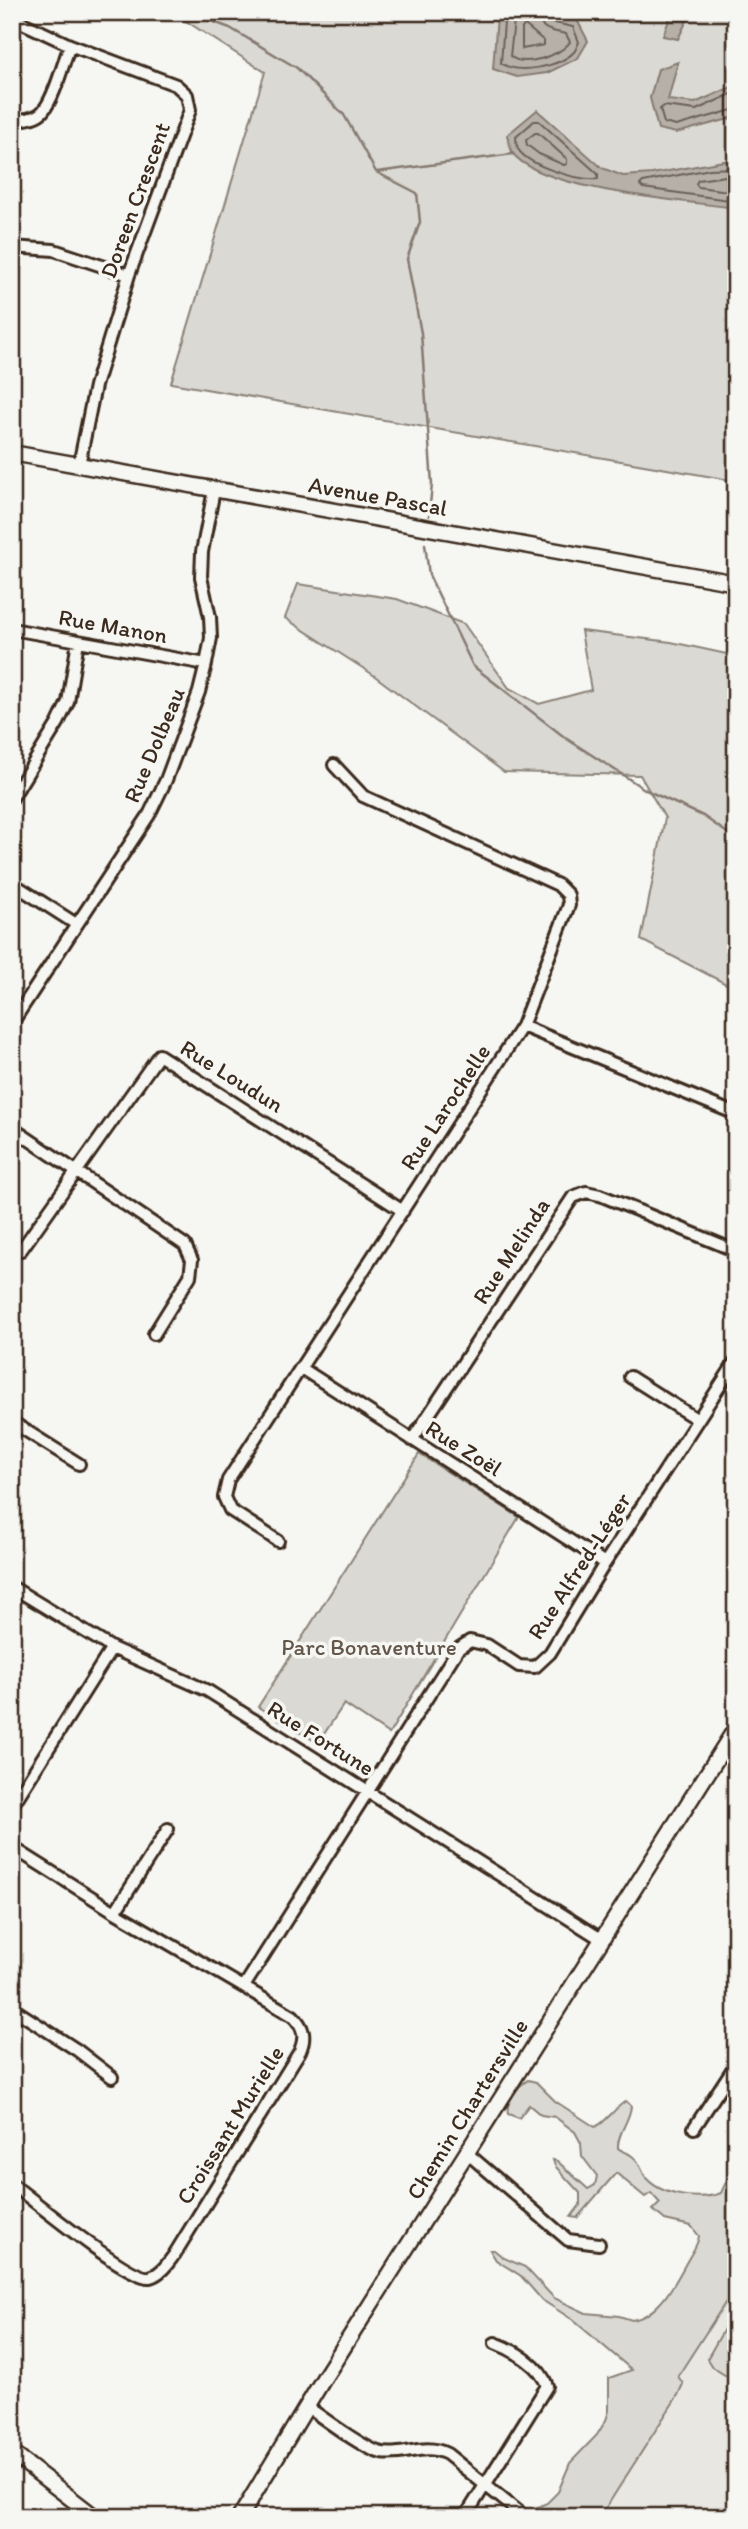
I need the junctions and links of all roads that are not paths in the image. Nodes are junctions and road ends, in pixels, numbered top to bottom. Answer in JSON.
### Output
{"nodes":[{"id":1,"x":12,"y":19,"type":"edge"},
{"id":2,"x":70,"y":45,"type":"junction"},
{"id":3,"x":12,"y":120,"type":"edge"},
{"id":4,"x":12,"y":247,"type":"edge"},
{"id":5,"x":130,"y":275,"type":"junction"},
{"id":6,"x":12,"y":453,"type":"edge"},
{"id":7,"x":79,"y":465,"type":"junction"},
{"id":8,"x":214,"y":490,"type":"junction"},
{"id":9,"x":736,"y":583,"type":"edge"},
{"id":10,"x":12,"y":629,"type":"edge"},
{"id":11,"x":78,"y":642,"type":"junction"},
{"id":12,"x":206,"y":664,"type":"junction"},
{"id":13,"x":334,"y":765,"type":"dead end"},
{"id":14,"x":12,"y":798,"type":"edge"},
{"id":15,"x":12,"y":883,"type":"edge"},
{"id":16,"x":76,"y":924,"type":"junction"},
{"id":17,"x":12,"y":1023,"type":"edge"},
{"id":18,"x":522,"y":1026,"type":"junction"},
{"id":19,"x":736,"y":1114,"type":"edge"},
{"id":20,"x":12,"y":1128,"type":"edge"},
{"id":21,"x":77,"y":1172,"type":"junction"},
{"id":22,"x":403,"y":1211,"type":"junction"},
{"id":23,"x":21,"y":1250,"type":"dead end"},
{"id":24,"x":736,"y":1251,"type":"edge"},
{"id":25,"x":153,"y":1334,"type":"dead end"},
{"id":26,"x":736,"y":1361,"type":"edge"},
{"id":27,"x":301,"y":1368,"type":"junction"},
{"id":28,"x":630,"y":1377,"type":"dead end"},
{"id":29,"x":698,"y":1420,"type":"junction"},
{"id":30,"x":12,"y":1422,"type":"edge"},
{"id":31,"x":412,"y":1440,"type":"junction"},
{"id":32,"x":79,"y":1464,"type":"dead end"},
{"id":33,"x":278,"y":1541,"type":"dead end"},
{"id":34,"x":605,"y":1563,"type":"junction"},
{"id":35,"x":12,"y":1587,"type":"edge"},
{"id":36,"x":112,"y":1648,"type":"junction"},
{"id":37,"x":734,"y":1735,"type":"edge"},
{"id":38,"x":368,"y":1791,"type":"junction"},
{"id":39,"x":12,"y":1807,"type":"edge"},
{"id":40,"x":168,"y":1829,"type":"dead end"},
{"id":41,"x":12,"y":1847,"type":"edge"},
{"id":42,"x":116,"y":1912,"type":"junction"},
{"id":43,"x":601,"y":1939,"type":"junction"},
{"id":44,"x":245,"y":1985,"type":"junction"},
{"id":45,"x":12,"y":2008,"type":"edge"},
{"id":46,"x":736,"y":2064,"type":"edge"},
{"id":47,"x":112,"y":2077,"type":"dead end"},
{"id":48,"x":694,"y":2128,"type":"dead end"},
{"id":49,"x":467,"y":2153,"type":"junction"},
{"id":50,"x":12,"y":2184,"type":"edge"},
{"id":51,"x":599,"y":2244,"type":"dead end"},
{"id":52,"x":495,"y":2343,"type":"dead end"},
{"id":53,"x":306,"y":2406,"type":"junction"},
{"id":54,"x":12,"y":2453,"type":"edge"},
{"id":55,"x":486,"y":2485,"type":"junction"},
{"id":56,"x":520,"y":2513,"type":"dead end"},
{"id":57,"x":86,"y":2514,"type":"edge"},
{"id":58,"x":240,"y":2517,"type":"edge"},
{"id":59,"x":465,"y":2517,"type":"edge"}],
"edges":[{"from":1,"to":2,"type":"street","name":"Doreen Crescent"},
{"from":2,"to":3,"type":"street"},
{"from":2,"to":5,"type":"street","name":"Doreen Crescent"},
{"from":4,"to":5,"type":"street"},
{"from":5,"to":7,"type":"street","name":"Doreen Crescent"},
{"from":6,"to":7,"type":"street","name":"Avenue Pascal"},
{"from":7,"to":8,"type":"street","name":"Avenue Pascal"},
{"from":8,"to":9,"type":"street","name":"Avenue Pascal"},
{"from":8,"to":12,"type":"street","name":"Rue Dolbeau"},
{"from":10,"to":11,"type":"street","name":"Rue Manon"},
{"from":11,"to":12,"type":"street","name":"Rue Manon"},
{"from":11,"to":14,"type":"street"},
{"from":12,"to":16,"type":"street","name":"Rue Dolbeau"},
{"from":13,"to":18,"type":"street","name":"Rue Larochelle"},
{"from":15,"to":16,"type":"street"},
{"from":16,"to":17,"type":"street","name":"Rue Dolbeau"},
{"from":18,"to":19,"type":"street"},
{"from":18,"to":22,"type":"street","name":"Rue Larochelle"},
{"from":20,"to":21,"type":"street"},
{"from":21,"to":22,"type":"street","name":"Rue Loudun"},
{"from":21,"to":23,"type":"street"},
{"from":21,"to":25,"type":"street"},
{"from":22,"to":27,"type":"street","name":"Rue Larochelle"},
{"from":24,"to":31,"type":"street","name":"Rue Melinda"},
{"from":26,"to":29,"type":"street","name":"Rue Alfred-Léger"},
{"from":27,"to":31,"type":"street","name":"Rue Zoël"},
{"from":27,"to":33,"type":"street","name":"Rue Larochelle"},
{"from":28,"to":29,"type":"street"},
{"from":29,"to":34,"type":"street","name":"Rue Alfred-Léger"},
{"from":30,"to":32,"type":"street"},
{"from":31,"to":34,"type":"street","name":"Rue Zoël"},
{"from":34,"to":38,"type":"street","name":"Rue Alfred-Léger"},
{"from":35,"to":36,"type":"street","name":"Rue Fortune"},
{"from":36,"to":38,"type":"street","name":"Rue Fortune"},
{"from":36,"to":39,"type":"street"},
{"from":37,"to":43,"type":"street","name":"Chemin Chartersville"},
{"from":38,"to":43,"type":"street","name":"Rue Fortune"},
{"from":38,"to":44,"type":"street","name":"Rue Alfred-Léger"},
{"from":40,"to":42,"type":"street"},
{"from":41,"to":42,"type":"street","name":"Croissant Murielle"},
{"from":42,"to":44,"type":"street","name":"Croissant Murielle"},
{"from":43,"to":49,"type":"street","name":"Chemin Chartersville"},
{"from":44,"to":50,"type":"street","name":"Croissant Murielle"},
{"from":45,"to":47,"type":"street"},
{"from":46,"to":48,"type":"street"},
{"from":49,"to":51,"type":"street"},
{"from":49,"to":53,"type":"street","name":"Chemin Chartersville"},
{"from":52,"to":55,"type":"street"},
{"from":53,"to":55,"type":"street"},
{"from":53,"to":58,"type":"street","name":"Chemin Chartersville"},
{"from":54,"to":57,"type":"street"},
{"from":55,"to":56,"type":"street"},
{"from":55,"to":59,"type":"street"}]}
